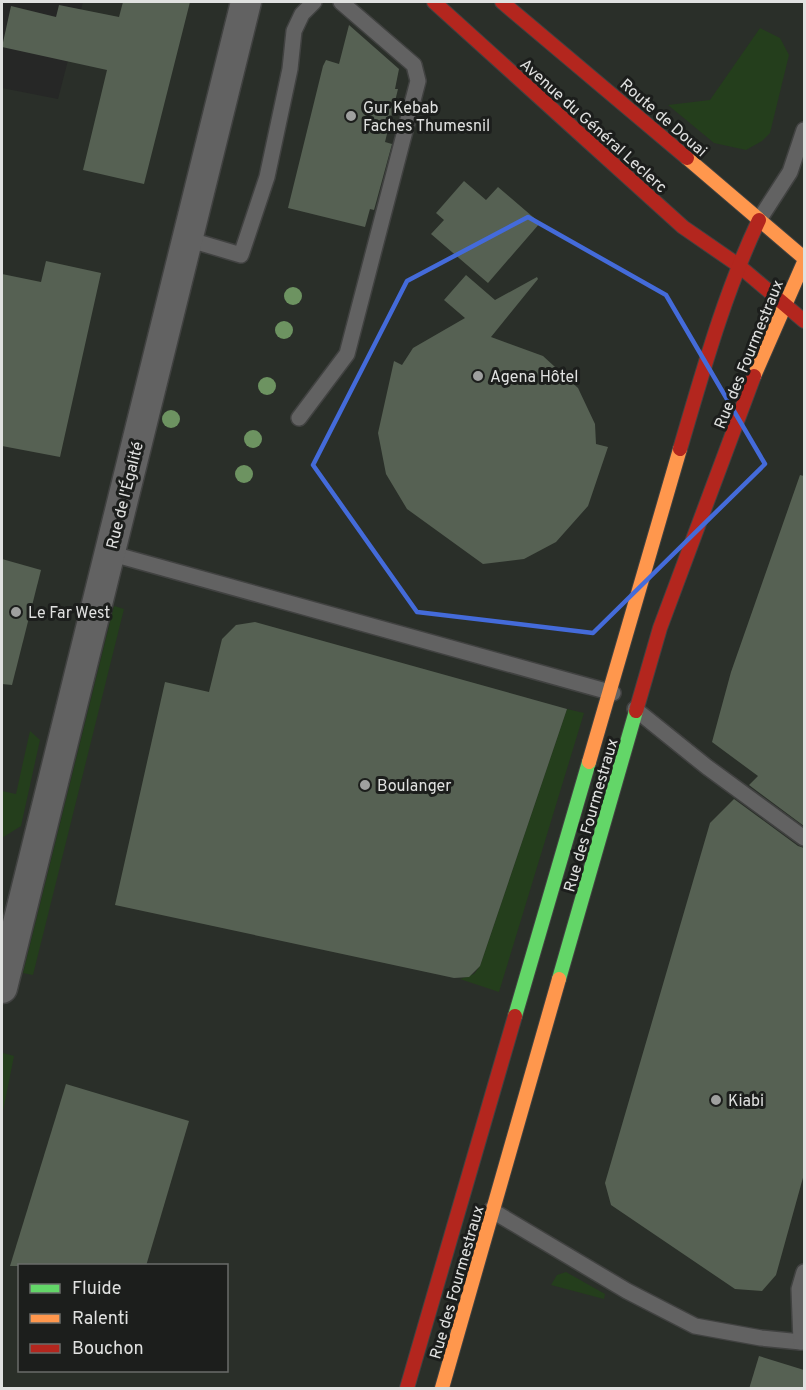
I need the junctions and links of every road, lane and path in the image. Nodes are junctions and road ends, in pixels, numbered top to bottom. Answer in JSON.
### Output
{"nodes":[{"id":1,"x":246,"y":2,"type":"edge"},
{"id":2,"x":314,"y":2,"type":"edge"},
{"id":3,"x":341,"y":2,"type":"edge"},
{"id":4,"x":434,"y":2,"type":"edge"},
{"id":5,"x":502,"y":2,"type":"edge"},
{"id":6,"x":804,"y":130,"type":"edge"},
{"id":7,"x":759,"y":220,"type":"junction"},
{"id":8,"x":187,"y":239,"type":"junction"},
{"id":9,"x":804,"y":260,"type":"edge"},
{"id":10,"x":738,"y":265,"type":"junction"},
{"id":11,"x":784,"y":304,"type":"junction"},
{"id":12,"x":804,"y":321,"type":"edge"},
{"id":13,"x":299,"y":418,"type":"dead end"},
{"id":14,"x":109,"y":553,"type":"junction"},
{"id":15,"x":611,"y":692,"type":"junction"},
{"id":16,"x":637,"y":710,"type":"junction"},
{"id":17,"x":804,"y":838,"type":"edge"},
{"id":18,"x":2,"y":988,"type":"edge"},
{"id":19,"x":462,"y":1193,"type":"junction"},
{"id":20,"x":494,"y":1211,"type":"junction"},
{"id":21,"x":804,"y":1272,"type":"edge"},
{"id":22,"x":803,"y":1342,"type":"edge"},
{"id":23,"x":405,"y":1381,"type":"edge"},
{"id":24,"x":442,"y":1389,"type":"edge"}],
"edges":[{"from":1,"to":8,"type":"street","name":"Rue de l'Égalité"},
{"from":2,"to":8,"type":"lane"},
{"from":3,"to":13,"type":"lane"},
{"from":4,"to":10,"type":"street","name":"Avenue du Général Leclerc"},
{"from":5,"to":7,"type":"street","name":"Route de Douai"},
{"from":6,"to":7,"type":"lane"},
{"from":7,"to":9,"type":"street","name":"Route de Douai"},
{"from":7,"to":10,"type":"street"},
{"from":8,"to":14,"type":"street","name":"Rue de l'Égalité"},
{"from":9,"to":11,"type":"street","name":"Rue des Fourmestraux"},
{"from":10,"to":11,"type":"street","name":"Avenue du Général Leclerc"},
{"from":10,"to":15,"type":"street","name":"Rue des Fourmestraux"},
{"from":11,"to":12,"type":"street","name":"Avenue du Général Leclerc"},
{"from":11,"to":16,"type":"street","name":"Rue des Fourmestraux"},
{"from":14,"to":15,"type":"lane"},
{"from":14,"to":18,"type":"street","name":"Rue de l'Égalité"},
{"from":15,"to":16,"type":"lane"},
{"from":15,"to":19,"type":"street","name":"Rue des Fourmestraux"},
{"from":16,"to":17,"type":"lane"},
{"from":16,"to":20,"type":"street","name":"Rue des Fourmestraux"},
{"from":19,"to":20,"type":"lane"},
{"from":19,"to":23,"type":"street","name":"Rue des Fourmestraux"},
{"from":20,"to":22,"type":"lane"},
{"from":20,"to":24,"type":"street","name":"Rue des Fourmestraux"},
{"from":21,"to":22,"type":"lane"}]}
